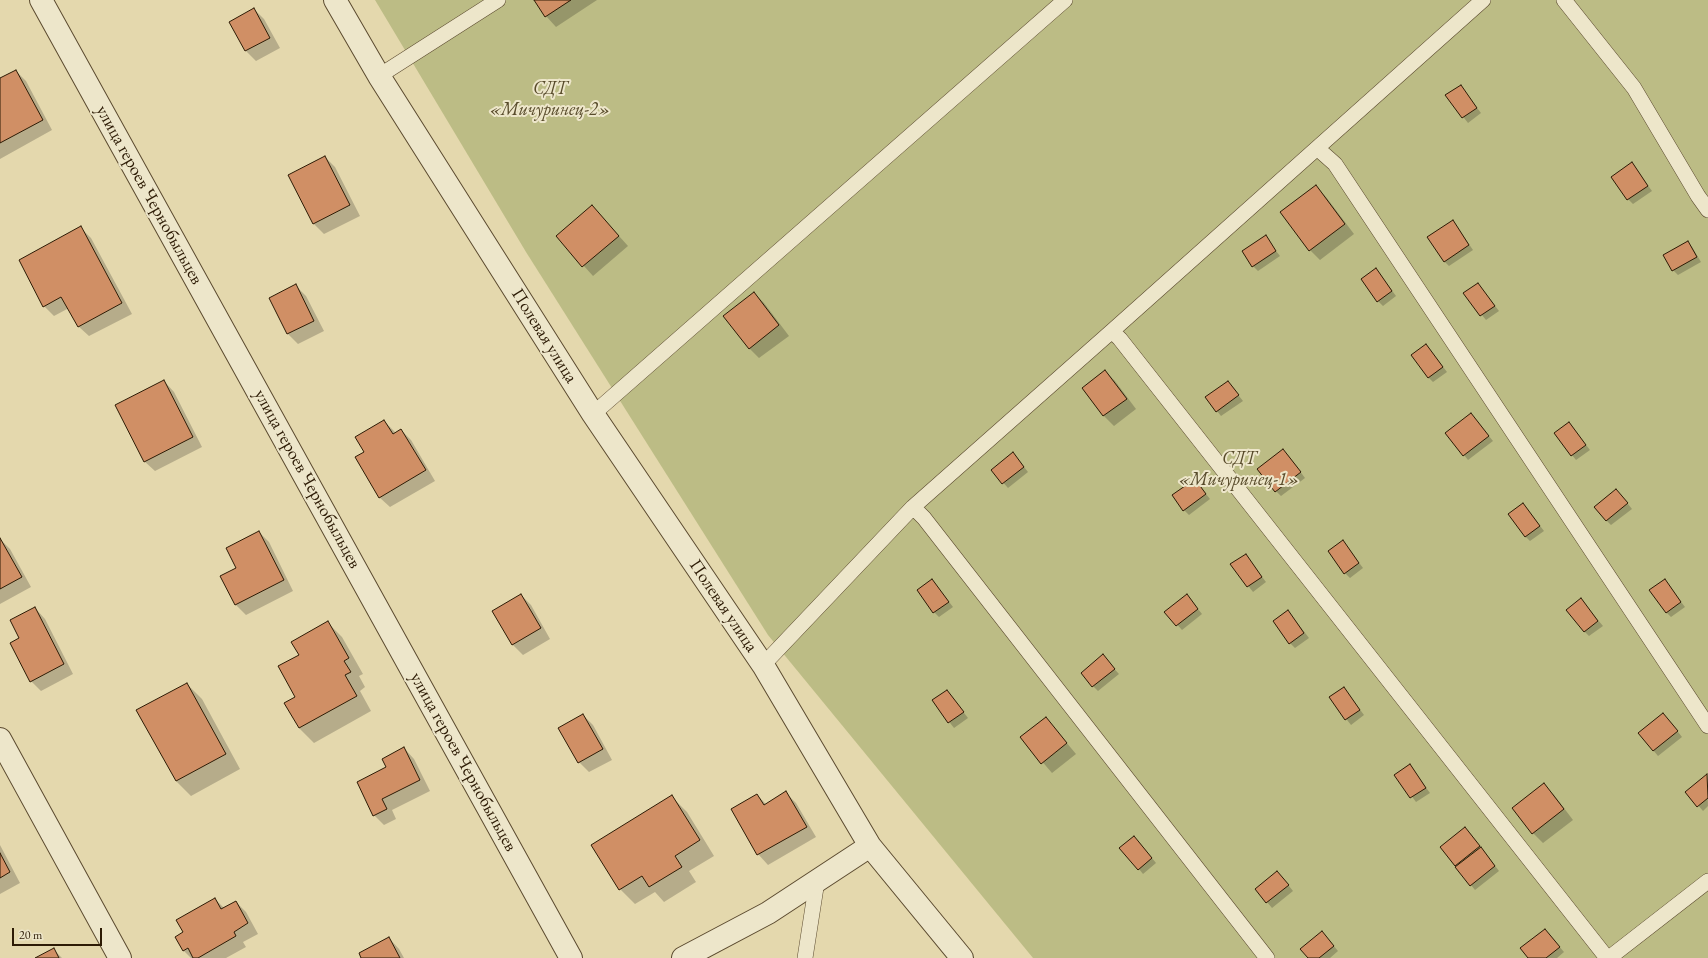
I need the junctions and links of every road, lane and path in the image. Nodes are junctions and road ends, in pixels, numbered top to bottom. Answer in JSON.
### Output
{"nodes":[{"id":1,"x":41,"y":0,"type":"edge"},
{"id":2,"x":335,"y":0,"type":"edge"},
{"id":3,"x":498,"y":0,"type":"edge"},
{"id":4,"x":1065,"y":0,"type":"edge"},
{"id":5,"x":1483,"y":0,"type":"edge"},
{"id":6,"x":1564,"y":0,"type":"edge"},
{"id":7,"x":379,"y":76,"type":"junction"},
{"id":8,"x":1317,"y":148,"type":"junction"},
{"id":9,"x":1708,"y":210,"type":"edge"},
{"id":10,"x":1112,"y":331,"type":"junction"},
{"id":11,"x":593,"y":414,"type":"junction"},
{"id":12,"x":913,"y":507,"type":"junction"},
{"id":13,"x":763,"y":665,"type":"junction"},
{"id":14,"x":1708,"y":726,"type":"edge"},
{"id":15,"x":0,"y":739,"type":"edge"},
{"id":16,"x":870,"y":846,"type":"junction"},
{"id":17,"x":817,"y":881,"type":"junction"},
{"id":18,"x":1708,"y":881,"type":"edge"},
{"id":19,"x":120,"y":958,"type":"edge"},
{"id":20,"x":571,"y":958,"type":"edge"},
{"id":21,"x":683,"y":958,"type":"edge"},
{"id":22,"x":805,"y":958,"type":"edge"},
{"id":23,"x":962,"y":958,"type":"edge"},
{"id":24,"x":1267,"y":958,"type":"edge"},
{"id":25,"x":1608,"y":958,"type":"edge"}],
"edges":[{"from":1,"to":20,"type":"street","name":"улица героев Чернобыльцев"},
{"from":2,"to":7,"type":"street","name":"Полевая улица"},
{"from":3,"to":7,"type":"lane"},
{"from":4,"to":11,"type":"lane"},
{"from":5,"to":8,"type":"lane"},
{"from":6,"to":9,"type":"lane"},
{"from":7,"to":11,"type":"street","name":"Полевая улица"},
{"from":8,"to":10,"type":"lane"},
{"from":8,"to":14,"type":"lane"},
{"from":10,"to":12,"type":"lane"},
{"from":10,"to":25,"type":"lane"},
{"from":11,"to":13,"type":"street","name":"Полевая улица"},
{"from":12,"to":13,"type":"lane"},
{"from":12,"to":24,"type":"lane"},
{"from":13,"to":16,"type":"street","name":"Полевая улица"},
{"from":15,"to":19,"type":"street"},
{"from":16,"to":17,"type":"street"},
{"from":16,"to":23,"type":"street","name":"Полевая улица"},
{"from":17,"to":21,"type":"street"},
{"from":17,"to":22,"type":"lane"},
{"from":18,"to":25,"type":"lane"}]}
